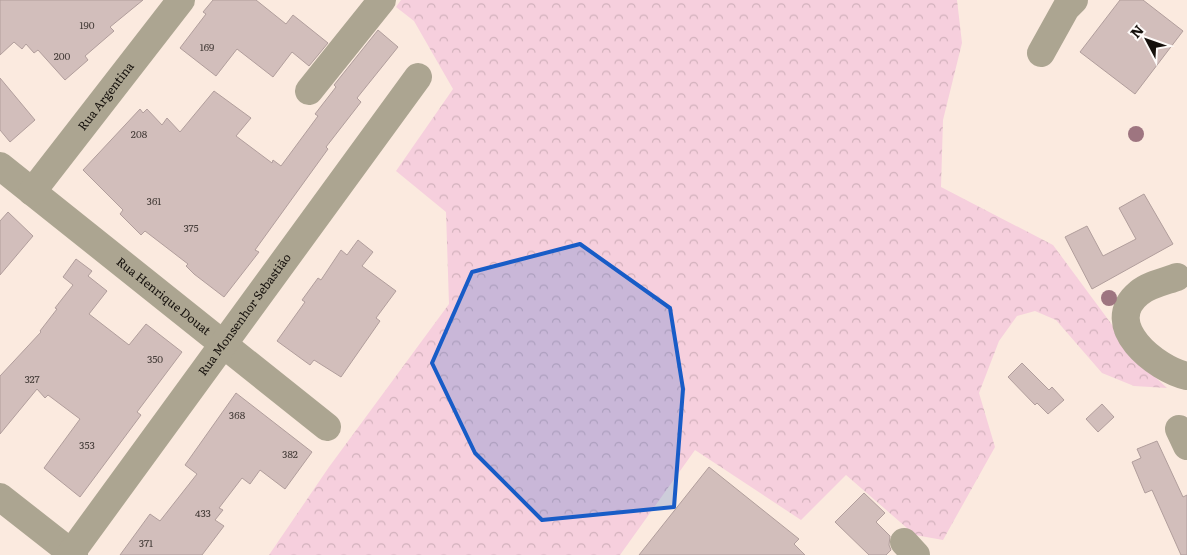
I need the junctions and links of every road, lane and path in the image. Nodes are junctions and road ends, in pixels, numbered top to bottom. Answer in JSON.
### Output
{"nodes":[{"id":1,"x":181,"y":0,"type":"edge"},
{"id":2,"x":382,"y":0,"type":"edge"},
{"id":3,"x":1074,"y":0,"type":"edge"},
{"id":4,"x":1041,"y":52,"type":"dead end"},
{"id":5,"x":418,"y":77,"type":"dead end"},
{"id":6,"x":309,"y":91,"type":"dead end"},
{"id":7,"x":0,"y":166,"type":"edge"},
{"id":8,"x":32,"y":192,"type":"junction"},
{"id":9,"x":1177,"y":277,"type":"dead end"},
{"id":10,"x":223,"y":344,"type":"junction"},
{"id":11,"x":1187,"y":376,"type":"edge"},
{"id":12,"x":327,"y":427,"type":"dead end"},
{"id":13,"x":0,"y":497,"type":"edge"},
{"id":14,"x":73,"y":554,"type":"edge"}],
"edges":[{"from":1,"to":8,"type":"street","name":"Rua Argentina"},
{"from":2,"to":6,"type":"street"},
{"from":3,"to":4,"type":"street"},
{"from":5,"to":10,"type":"street","name":"Rua Monsenhor Sebastião"},
{"from":7,"to":8,"type":"street","name":"Rua Henrique Douat"},
{"from":8,"to":10,"type":"street","name":"Rua Henrique Douat"},
{"from":9,"to":11,"type":"street"},
{"from":10,"to":12,"type":"street","name":"Rua Henrique Douat"},
{"from":10,"to":14,"type":"street","name":"Rua Monsenhor Sebastião"},
{"from":13,"to":14,"type":"street"}]}
